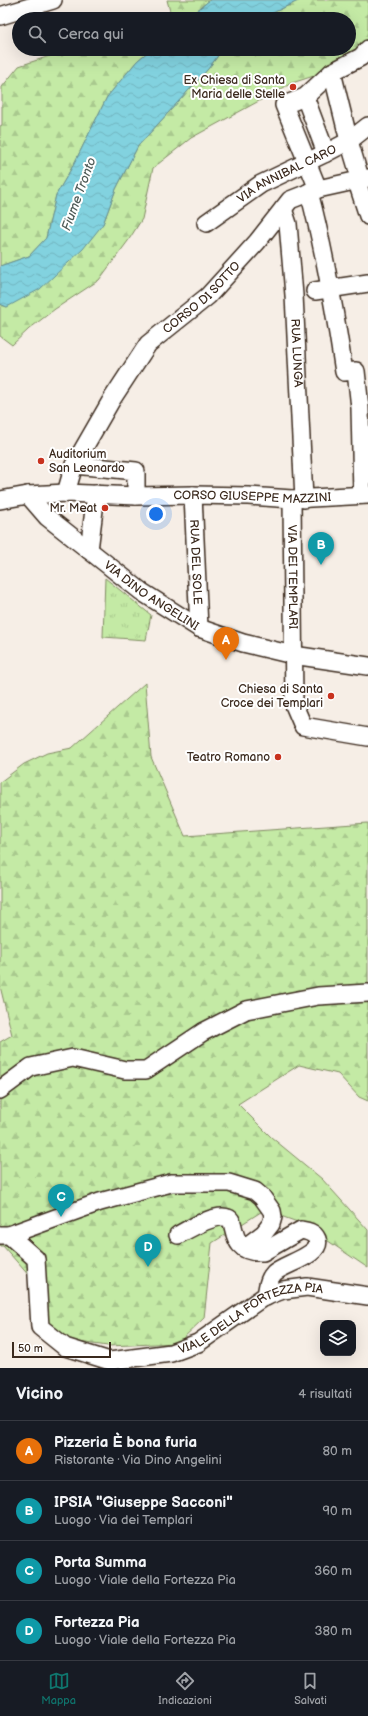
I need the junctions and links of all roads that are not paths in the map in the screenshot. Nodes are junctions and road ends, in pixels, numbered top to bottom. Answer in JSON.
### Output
{"nodes":[{"id":1,"x":53,"y":0,"type":"edge"},
{"id":2,"x":12,"y":12,"type":"edge"},
{"id":3,"x":13,"y":12,"type":"edge"},
{"id":4,"x":0,"y":16,"type":"edge"},
{"id":5,"x":368,"y":49,"type":"edge"},
{"id":6,"x":332,"y":72,"type":"junction"},
{"id":7,"x":305,"y":97,"type":"junction"},
{"id":8,"x":368,"y":126,"type":"edge"},
{"id":9,"x":349,"y":141,"type":"junction"},
{"id":10,"x":326,"y":154,"type":"junction"},
{"id":11,"x":307,"y":161,"type":"junction"},
{"id":12,"x":362,"y":180,"type":"edge"},
{"id":13,"x":314,"y":191,"type":"junction"},
{"id":14,"x":283,"y":209,"type":"junction"},
{"id":15,"x":368,"y":216,"type":"edge"},
{"id":16,"x":206,"y":223,"type":"dead end"},
{"id":17,"x":368,"y":283,"type":"edge"},
{"id":18,"x":323,"y":290,"type":"junction"},
{"id":19,"x":74,"y":465,"type":"junction"},
{"id":20,"x":66,"y":493,"type":"junction"},
{"id":21,"x":96,"y":494,"type":"junction"},
{"id":22,"x":28,"y":495,"type":"junction"},
{"id":23,"x":193,"y":495,"type":"junction"},
{"id":24,"x":365,"y":495,"type":"edge"},
{"id":25,"x":136,"y":496,"type":"junction"},
{"id":26,"x":298,"y":499,"type":"junction"},
{"id":27,"x":0,"y":500,"type":"edge"},
{"id":28,"x":89,"y":550,"type":"junction"},
{"id":29,"x":199,"y":628,"type":"junction"},
{"id":30,"x":293,"y":656,"type":"junction"},
{"id":31,"x":368,"y":666,"type":"edge"},
{"id":32,"x":368,"y":737,"type":"edge"},
{"id":33,"x":368,"y":993,"type":"edge"},
{"id":34,"x":0,"y":1090,"type":"edge"},
{"id":35,"x":5,"y":1235,"type":"edge"},
{"id":36,"x":178,"y":1235,"type":"dead end"},
{"id":37,"x":244,"y":1248,"type":"junction"},
{"id":38,"x":368,"y":1296,"type":"edge"},
{"id":39,"x":266,"y":1297,"type":"junction"}],
"edges":[{"from":1,"to":3,"type":"street"},
{"from":2,"to":4,"type":"street"},
{"from":5,"to":6,"type":"street"},
{"from":6,"to":7,"type":"street"},
{"from":6,"to":9,"type":"street"},
{"from":7,"to":10,"type":"street"},
{"from":7,"to":11,"type":"street"},
{"from":8,"to":9,"type":"street","name":"VIA ANNIBAL CARO"},
{"from":9,"to":10,"type":"street","name":"VIA ANNIBAL CARO"},
{"from":9,"to":12,"type":"street"},
{"from":10,"to":11,"type":"street","name":"VIA ANNIBAL CARO"},
{"from":11,"to":13,"type":"street"},
{"from":11,"to":16,"type":"street","name":"VIA ANNIBAL CARO"},
{"from":12,"to":13,"type":"street","name":"CORSO DI SOTTO"},
{"from":12,"to":15,"type":"street"},
{"from":13,"to":14,"type":"street","name":"CORSO DI SOTTO"},
{"from":13,"to":18,"type":"street"},
{"from":14,"to":19,"type":"street","name":"CORSO DI SOTTO"},
{"from":14,"to":26,"type":"street","name":"RUA LUNGA"},
{"from":17,"to":18,"type":"street"},
{"from":18,"to":24,"type":"street"},
{"from":19,"to":20,"type":"street","name":"CORSO DI SOTTO"},
{"from":19,"to":25,"type":"street"},
{"from":20,"to":21,"type":"street","name":"CORSO GIUSEPPE MAZZINI"},
{"from":20,"to":22,"type":"street","name":"CORSO GIUSEPPE MAZZINI"},
{"from":21,"to":25,"type":"street","name":"CORSO GIUSEPPE MAZZINI"},
{"from":21,"to":28,"type":"street"},
{"from":22,"to":27,"type":"street","name":"CORSO GIUSEPPE MAZZINI"},
{"from":22,"to":28,"type":"street","name":"VIA DINO ANGELINI"},
{"from":23,"to":25,"type":"street","name":"CORSO GIUSEPPE MAZZINI"},
{"from":23,"to":26,"type":"street","name":"CORSO GIUSEPPE MAZZINI"},
{"from":23,"to":29,"type":"street","name":"RUA DEL SOLE"},
{"from":24,"to":26,"type":"street","name":"CORSO GIUSEPPE MAZZINI"},
{"from":26,"to":30,"type":"street","name":"VIA DEI TEMPLARI"},
{"from":28,"to":29,"type":"street","name":"VIA DINO ANGELINI"},
{"from":29,"to":30,"type":"street","name":"VIA DINO ANGELINI"},
{"from":30,"to":31,"type":"street","name":"VIA DINO ANGELINI"},
{"from":30,"to":32,"type":"street","name":"VIA DEI TEMPLARI"},
{"from":33,"to":34,"type":"street"},
{"from":35,"to":37,"type":"street"},
{"from":35,"to":39,"type":"street","name":"VIALE DELLA FORTEZZA PIA"},
{"from":36,"to":37,"type":"street"},
{"from":37,"to":39,"type":"street"},
{"from":38,"to":39,"type":"street","name":"VIALE DELLA FORTEZZA PIA"}]}
